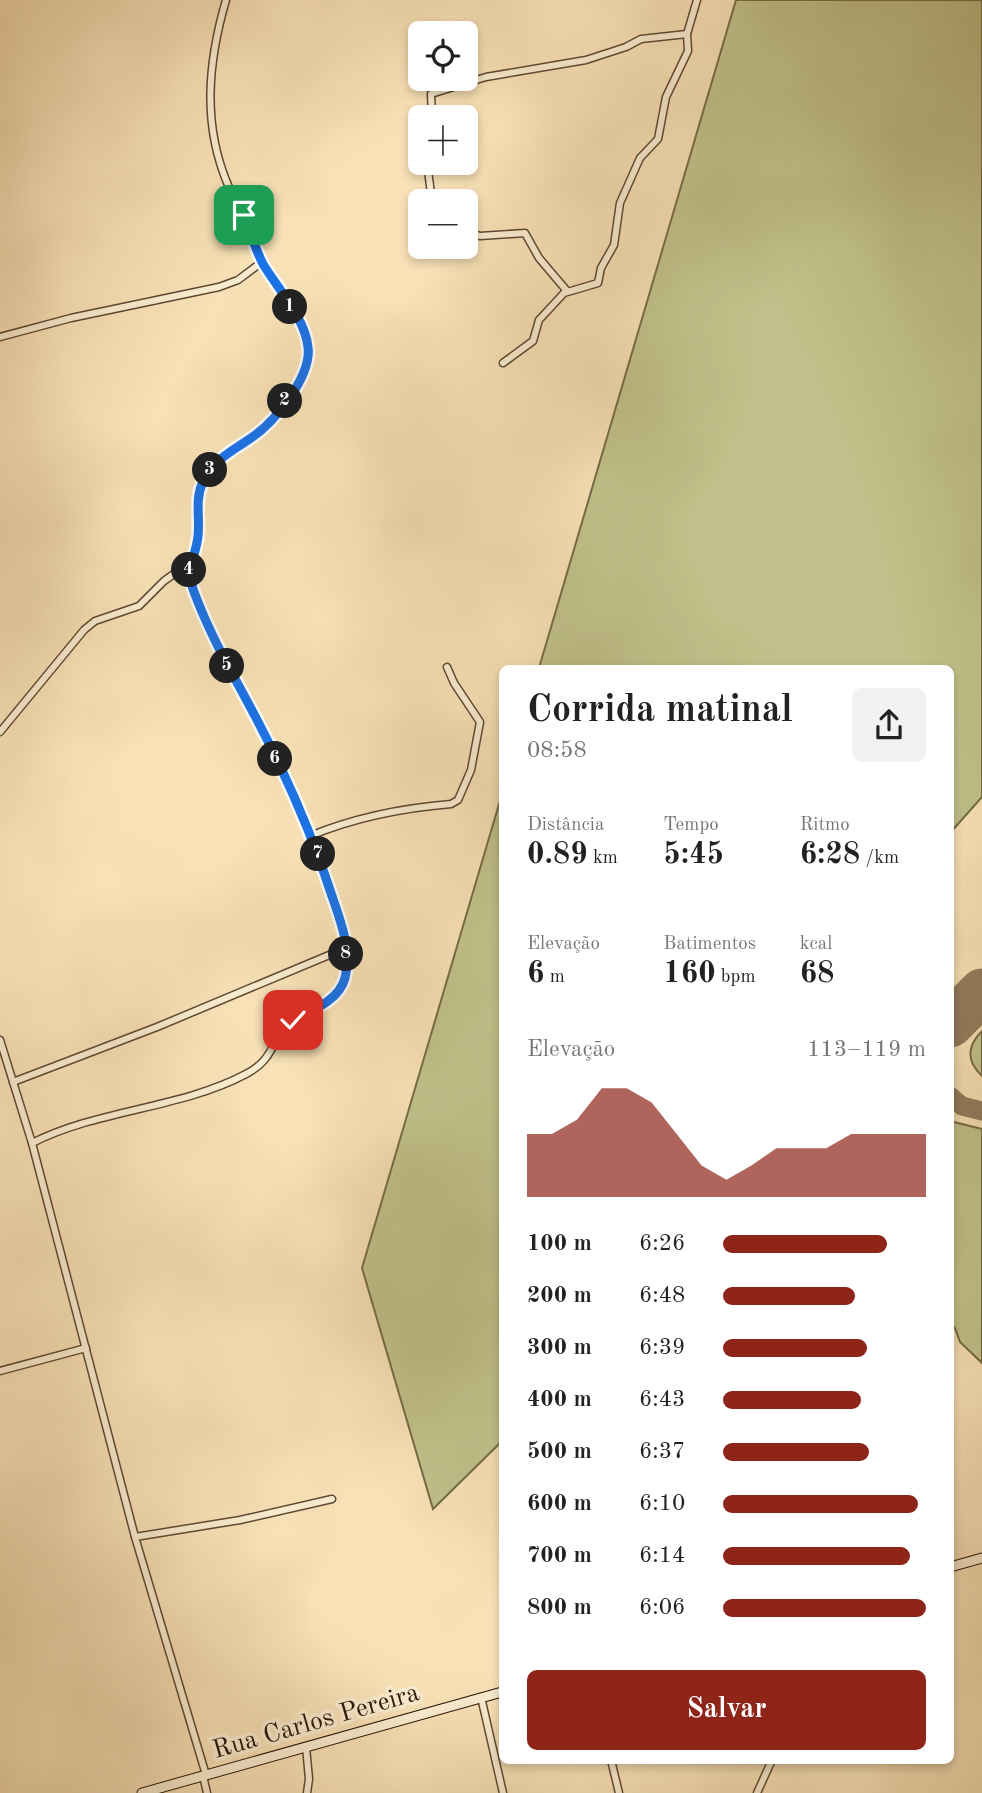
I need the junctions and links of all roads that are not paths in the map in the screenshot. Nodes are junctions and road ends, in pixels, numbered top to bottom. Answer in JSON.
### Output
{"nodes":[{"id":1,"x":226,"y":0,"type":"edge"},
{"id":2,"x":697,"y":0,"type":"edge"},
{"id":3,"x":687,"y":34,"type":"junction"},
{"id":4,"x":431,"y":105,"type":"edge"},
{"id":5,"x":478,"y":235,"type":"edge"},
{"id":6,"x":262,"y":262,"type":"junction"},
{"id":7,"x":567,"y":291,"type":"junction"},
{"id":8,"x":0,"y":337,"type":"edge"},
{"id":9,"x":503,"y":363,"type":"dead end"},
{"id":10,"x":189,"y":563,"type":"junction"},
{"id":11,"x":447,"y":667,"type":"dead end"},
{"id":12,"x":0,"y":732,"type":"edge"},
{"id":13,"x":310,"y":836,"type":"junction"},
{"id":14,"x":346,"y":948,"type":"junction"},
{"id":15,"x":1,"y":1045,"type":"edge"},
{"id":16,"x":13,"y":1082,"type":"junction"},
{"id":17,"x":32,"y":1143,"type":"junction"},
{"id":18,"x":86,"y":1348,"type":"junction"},
{"id":19,"x":0,"y":1371,"type":"edge"},
{"id":20,"x":332,"y":1499,"type":"dead end"},
{"id":21,"x":135,"y":1537,"type":"junction"},
{"id":22,"x":982,"y":1558,"type":"edge"},
{"id":23,"x":954,"y":1566,"type":"edge"},
{"id":24,"x":499,"y":1693,"type":"edge"},
{"id":25,"x":481,"y":1698,"type":"junction"},
{"id":26,"x":306,"y":1746,"type":"junction"},
{"id":27,"x":612,"y":1764,"type":"edge"},
{"id":28,"x":770,"y":1764,"type":"edge"},
{"id":29,"x":205,"y":1775,"type":"junction"},
{"id":30,"x":502,"y":1790,"type":"edge"},
{"id":31,"x":142,"y":1793,"type":"edge"},
{"id":32,"x":207,"y":1793,"type":"edge"},
{"id":33,"x":307,"y":1793,"type":"edge"},
{"id":34,"x":492,"y":1793,"type":"edge"},
{"id":35,"x":619,"y":1793,"type":"edge"},
{"id":36,"x":757,"y":1793,"type":"edge"}],
"edges":[{"from":1,"to":6,"type":"street"},
{"from":2,"to":3,"type":"street"},
{"from":3,"to":4,"type":"street"},
{"from":3,"to":7,"type":"street"},
{"from":5,"to":7,"type":"street"},
{"from":6,"to":8,"type":"street"},
{"from":6,"to":10,"type":"street"},
{"from":7,"to":9,"type":"street"},
{"from":10,"to":12,"type":"street"},
{"from":10,"to":13,"type":"street"},
{"from":11,"to":13,"type":"street"},
{"from":13,"to":14,"type":"street"},
{"from":14,"to":16,"type":"street"},
{"from":14,"to":17,"type":"street"},
{"from":15,"to":16,"type":"street"},
{"from":16,"to":17,"type":"street"},
{"from":17,"to":18,"type":"street"},
{"from":18,"to":19,"type":"street"},
{"from":18,"to":21,"type":"street"},
{"from":20,"to":21,"type":"street"},
{"from":21,"to":29,"type":"street"},
{"from":22,"to":23,"type":"main road"},
{"from":24,"to":25,"type":"main road","name":"Rua Carlos Pereira"},
{"from":25,"to":26,"type":"main road","name":"Rua Carlos Pereira"},
{"from":25,"to":30,"type":"street"},
{"from":26,"to":29,"type":"main road","name":"Rua Carlos Pereira"},
{"from":26,"to":33,"type":"street"},
{"from":27,"to":35,"type":"street"},
{"from":28,"to":36,"type":"street"},
{"from":29,"to":31,"type":"main road","name":"Rua Carlos Pereira"},
{"from":29,"to":32,"type":"street"},
{"from":30,"to":34,"type":"street"}]}
